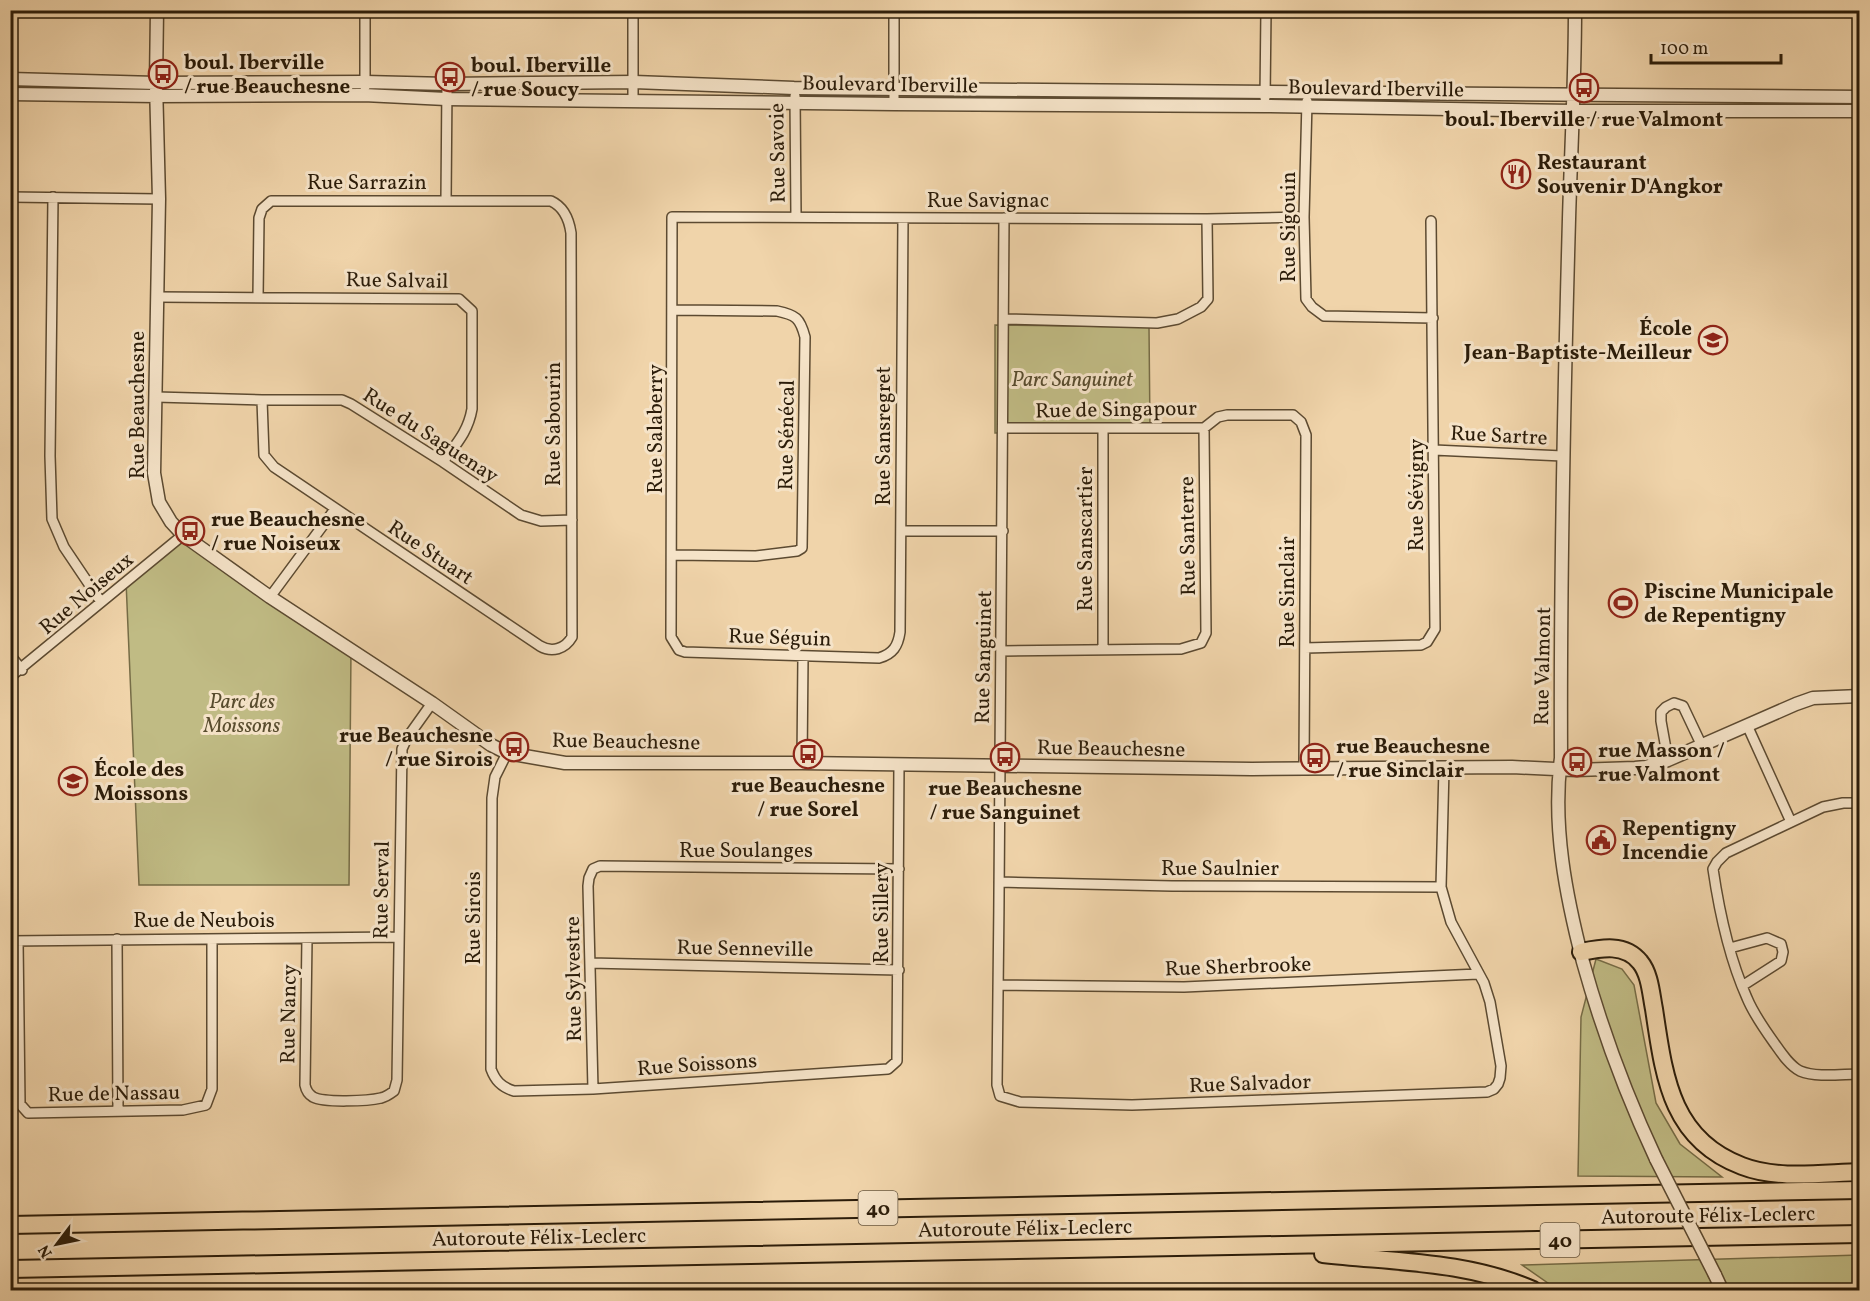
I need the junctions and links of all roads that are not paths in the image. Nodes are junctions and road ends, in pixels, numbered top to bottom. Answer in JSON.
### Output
{"nodes":[{"id":1,"x":158,"y":10,"type":"edge"},
{"id":2,"x":365,"y":10,"type":"edge"},
{"id":3,"x":633,"y":10,"type":"edge"},
{"id":4,"x":894,"y":10,"type":"edge"},
{"id":5,"x":1266,"y":10,"type":"edge"},
{"id":6,"x":1575,"y":10,"type":"edge"},
{"id":7,"x":10,"y":80,"type":"edge"},
{"id":8,"x":365,"y":82,"type":"junction"},
{"id":9,"x":634,"y":82,"type":"junction"},
{"id":10,"x":156,"y":83,"type":"junction"},
{"id":11,"x":447,"y":84,"type":"junction"},
{"id":12,"x":794,"y":88,"type":"junction"},
{"id":13,"x":894,"y":89,"type":"junction"},
{"id":14,"x":1266,"y":91,"type":"junction"},
{"id":15,"x":1308,"y":92,"type":"junction"},
{"id":16,"x":10,"y":94,"type":"edge"},
{"id":17,"x":364,"y":95,"type":"junction"},
{"id":18,"x":157,"y":96,"type":"junction"},
{"id":19,"x":1574,"y":96,"type":"junction"},
{"id":20,"x":1769,"y":96,"type":"junction"},
{"id":21,"x":1860,"y":97,"type":"edge"},
{"id":22,"x":446,"y":99,"type":"junction"},
{"id":23,"x":633,"y":100,"type":"junction"},
{"id":24,"x":795,"y":103,"type":"junction"},
{"id":25,"x":894,"y":104,"type":"junction"},
{"id":26,"x":1265,"y":106,"type":"junction"},
{"id":27,"x":1307,"y":107,"type":"junction"},
{"id":28,"x":1769,"y":110,"type":"junction"},
{"id":29,"x":1574,"y":111,"type":"junction"},
{"id":30,"x":1860,"y":111,"type":"edge"},
{"id":31,"x":10,"y":197,"type":"edge"},
{"id":32,"x":53,"y":197,"type":"junction"},
{"id":33,"x":159,"y":199,"type":"junction"},
{"id":34,"x":446,"y":200,"type":"junction"},
{"id":35,"x":562,"y":208,"type":"joint"},
{"id":36,"x":672,"y":217,"type":"joint"},
{"id":37,"x":796,"y":217,"type":"junction"},
{"id":38,"x":1304,"y":217,"type":"junction"},
{"id":39,"x":903,"y":218,"type":"junction"},
{"id":40,"x":1004,"y":218,"type":"junction"},
{"id":41,"x":1207,"y":219,"type":"junction"},
{"id":42,"x":1431,"y":221,"type":"dead end"},
{"id":43,"x":157,"y":297,"type":"junction"},
{"id":44,"x":258,"y":297,"type":"junction"},
{"id":45,"x":673,"y":309,"type":"junction"},
{"id":46,"x":1433,"y":318,"type":"junction"},
{"id":47,"x":1004,"y":319,"type":"junction"},
{"id":48,"x":156,"y":397,"type":"junction"},
{"id":49,"x":262,"y":400,"type":"junction"},
{"id":50,"x":1298,"y":418,"type":"joint"},
{"id":51,"x":1003,"y":428,"type":"junction"},
{"id":52,"x":1204,"y":428,"type":"junction"},
{"id":53,"x":1103,"y":429,"type":"junction"},
{"id":54,"x":1434,"y":450,"type":"junction"},
{"id":55,"x":1563,"y":456,"type":"junction"},
{"id":56,"x":443,"y":462,"type":"junction"},
{"id":57,"x":335,"y":509,"type":"junction"},
{"id":58,"x":572,"y":520,"type":"junction"},
{"id":59,"x":901,"y":531,"type":"junction"},
{"id":60,"x":1003,"y":531,"type":"junction"},
{"id":61,"x":183,"y":535,"type":"junction"},
{"id":62,"x":672,"y":555,"type":"junction"},
{"id":63,"x":270,"y":597,"type":"junction"},
{"id":64,"x":101,"y":602,"type":"junction"},
{"id":65,"x":672,"y":641,"type":"joint"},
{"id":66,"x":569,"y":642,"type":"joint"},
{"id":67,"x":1305,"y":648,"type":"junction"},
{"id":68,"x":1103,"y":649,"type":"junction"},
{"id":69,"x":1002,"y":651,"type":"junction"},
{"id":70,"x":892,"y":652,"type":"joint"},
{"id":71,"x":10,"y":655,"type":"edge"},
{"id":72,"x":803,"y":656,"type":"junction"},
{"id":73,"x":22,"y":670,"type":"junction"},
{"id":74,"x":10,"y":677,"type":"edge"},
{"id":75,"x":1860,"y":696,"type":"edge"},
{"id":76,"x":432,"y":703,"type":"junction"},
{"id":77,"x":1747,"y":725,"type":"junction"},
{"id":78,"x":1701,"y":744,"type":"junction"},
{"id":79,"x":507,"y":753,"type":"junction"},
{"id":80,"x":1668,"y":760,"type":"junction"},
{"id":81,"x":802,"y":763,"type":"junction"},
{"id":82,"x":899,"y":764,"type":"junction"},
{"id":83,"x":999,"y":766,"type":"junction"},
{"id":84,"x":1304,"y":768,"type":"junction"},
{"id":85,"x":1444,"y":768,"type":"junction"},
{"id":86,"x":1559,"y":769,"type":"junction"},
{"id":87,"x":1860,"y":803,"type":"edge"},
{"id":88,"x":1791,"y":822,"type":"junction"},
{"id":89,"x":593,"y":869,"type":"joint"},
{"id":90,"x":899,"y":869,"type":"junction"},
{"id":91,"x":999,"y":882,"type":"junction"},
{"id":92,"x":1442,"y":887,"type":"junction"},
{"id":93,"x":398,"y":937,"type":"junction"},
{"id":94,"x":307,"y":938,"type":"junction"},
{"id":95,"x":117,"y":939,"type":"junction"},
{"id":96,"x":212,"y":939,"type":"junction"},
{"id":97,"x":14,"y":941,"type":"edge"},
{"id":98,"x":1730,"y":948,"type":"junction"},
{"id":99,"x":1581,"y":952,"type":"junction"},
{"id":100,"x":590,"y":963,"type":"junction"},
{"id":101,"x":899,"y":970,"type":"junction"},
{"id":102,"x":1478,"y":974,"type":"junction"},
{"id":103,"x":998,"y":985,"type":"junction"},
{"id":104,"x":1742,"y":986,"type":"junction"},
{"id":105,"x":897,"y":1061,"type":"joint"},
{"id":106,"x":1860,"y":1074,"type":"edge"},
{"id":107,"x":499,"y":1084,"type":"joint"},
{"id":108,"x":593,"y":1089,"type":"junction"},
{"id":109,"x":306,"y":1090,"type":"joint"},
{"id":110,"x":1000,"y":1096,"type":"joint"},
{"id":111,"x":118,"y":1111,"type":"junction"},
{"id":112,"x":1860,"y":1172,"type":"edge"},
{"id":113,"x":1860,"y":1190,"type":"edge"},
{"id":114,"x":10,"y":1225,"type":"edge"},
{"id":115,"x":1860,"y":1234,"type":"edge"},
{"id":116,"x":1260,"y":1246,"type":"junction"},
{"id":117,"x":10,"y":1269,"type":"edge"},
{"id":118,"x":1533,"y":1290,"type":"edge"},
{"id":119,"x":1722,"y":1290,"type":"edge"}],
"edges":[{"from":1,"to":10,"type":"street","name":"Rue Beauchesne"},
{"from":2,"to":8,"type":"street"},
{"from":3,"to":9,"type":"street"},
{"from":4,"to":13,"type":"street"},
{"from":5,"to":14,"type":"street"},
{"from":6,"to":19,"type":"street","name":"Rue Valmont"},
{"from":7,"to":10,"type":"street","name":"Boulevard Iberville"},
{"from":8,"to":10,"type":"street","name":"Boulevard Iberville"},
{"from":8,"to":11,"type":"street","name":"Boulevard Iberville"},
{"from":8,"to":17,"type":"street"},
{"from":9,"to":11,"type":"street","name":"Boulevard Iberville"},
{"from":9,"to":12,"type":"street","name":"Boulevard Iberville"},
{"from":9,"to":23,"type":"street"},
{"from":10,"to":18,"type":"street","name":"Rue Beauchesne"},
{"from":11,"to":22,"type":"street"},
{"from":12,"to":13,"type":"street","name":"Boulevard Iberville"},
{"from":12,"to":24,"type":"street","name":"Rue Savoie"},
{"from":13,"to":14,"type":"street","name":"Boulevard Iberville"},
{"from":13,"to":25,"type":"street"},
{"from":14,"to":15,"type":"street","name":"Boulevard Iberville"},
{"from":14,"to":26,"type":"street"},
{"from":15,"to":19,"type":"street","name":"Boulevard Iberville"},
{"from":15,"to":27,"type":"street","name":"Rue Sigouin"},
{"from":16,"to":18,"type":"street","name":"Boulevard Iberville"},
{"from":17,"to":18,"type":"street","name":"Boulevard Iberville"},
{"from":17,"to":22,"type":"street","name":"Boulevard Iberville"},
{"from":18,"to":33,"type":"street","name":"Rue Beauchesne"},
{"from":19,"to":20,"type":"street","name":"Boulevard Iberville"},
{"from":19,"to":29,"type":"street","name":"Rue Valmont"},
{"from":20,"to":21,"type":"street","name":"Boulevard Iberville"},
{"from":20,"to":28,"type":"street"},
{"from":22,"to":23,"type":"street","name":"Boulevard Iberville"},
{"from":22,"to":34,"type":"street"},
{"from":23,"to":24,"type":"street","name":"Boulevard Iberville"},
{"from":24,"to":25,"type":"street","name":"Boulevard Iberville"},
{"from":24,"to":37,"type":"street","name":"Rue Savoie"},
{"from":25,"to":26,"type":"street","name":"Boulevard Iberville"},
{"from":26,"to":27,"type":"street","name":"Boulevard Iberville"},
{"from":27,"to":29,"type":"street","name":"Boulevard Iberville"},
{"from":27,"to":38,"type":"street","name":"Rue Sigouin"},
{"from":28,"to":29,"type":"street","name":"Boulevard Iberville"},
{"from":28,"to":30,"type":"street","name":"Boulevard Iberville"},
{"from":29,"to":55,"type":"street","name":"Rue Valmont"},
{"from":31,"to":32,"type":"street"},
{"from":32,"to":33,"type":"street"},
{"from":32,"to":64,"type":"street"},
{"from":33,"to":43,"type":"street","name":"Rue Beauchesne"},
{"from":34,"to":35,"type":"street","name":"Rue Sarrazin"},
{"from":34,"to":44,"type":"street","name":"Rue Sarrazin"},
{"from":35,"to":58,"type":"street","name":"Rue Sabourin"},
{"from":36,"to":37,"type":"street","name":"Rue Savignac"},
{"from":36,"to":45,"type":"street","name":"Rue Salaberry"},
{"from":37,"to":39,"type":"street","name":"Rue Savignac"},
{"from":38,"to":41,"type":"street","name":"Rue Savignac"},
{"from":38,"to":46,"type":"street","name":"Rue Sigouin"},
{"from":39,"to":40,"type":"street","name":"Rue Savignac"},
{"from":39,"to":59,"type":"street","name":"Rue Sansregret"},
{"from":40,"to":41,"type":"street","name":"Rue Savignac"},
{"from":40,"to":47,"type":"street","name":"Rue Sanguinet"},
{"from":41,"to":47,"type":"street"},
{"from":42,"to":46,"type":"street","name":"Rue Sévigny"},
{"from":43,"to":44,"type":"street","name":"Rue Salvail"},
{"from":43,"to":48,"type":"street","name":"Rue Beauchesne"},
{"from":44,"to":56,"type":"street","name":"Rue Salvail"},
{"from":45,"to":62,"type":"street","name":"Rue Salaberry"},
{"from":45,"to":62,"type":"street","name":"Rue Sénécal"},
{"from":46,"to":54,"type":"street","name":"Rue Sévigny"},
{"from":47,"to":51,"type":"street","name":"Rue Sanguinet"},
{"from":48,"to":49,"type":"street","name":"Rue du Saguenay"},
{"from":48,"to":61,"type":"street","name":"Rue Beauchesne"},
{"from":49,"to":56,"type":"street","name":"Rue du Saguenay"},
{"from":49,"to":57,"type":"street","name":"Rue Stuart"},
{"from":50,"to":52,"type":"street","name":"Rue de Singapour"},
{"from":50,"to":67,"type":"street","name":"Rue Sinclair"},
{"from":51,"to":53,"type":"street","name":"Rue de Singapour"},
{"from":51,"to":60,"type":"street","name":"Rue Sanguinet"},
{"from":52,"to":53,"type":"street","name":"Rue de Singapour"},
{"from":52,"to":68,"type":"street","name":"Rue Santerre"},
{"from":53,"to":68,"type":"street","name":"Rue Sanscartier"},
{"from":54,"to":55,"type":"street","name":"Rue Sartre"},
{"from":54,"to":67,"type":"street","name":"Rue Sévigny"},
{"from":55,"to":86,"type":"street","name":"Rue Valmont"},
{"from":56,"to":58,"type":"street","name":"Rue du Saguenay"},
{"from":57,"to":63,"type":"street"},
{"from":57,"to":66,"type":"street","name":"Rue Stuart"},
{"from":58,"to":66,"type":"street","name":"Rue Sabourin"},
{"from":59,"to":60,"type":"street"},
{"from":59,"to":70,"type":"street","name":"Rue Sansregret"},
{"from":60,"to":69,"type":"street","name":"Rue Sanguinet"},
{"from":61,"to":63,"type":"street","name":"Rue Beauchesne"},
{"from":61,"to":64,"type":"street","name":"Rue Noiseux"},
{"from":62,"to":65,"type":"street","name":"Rue Salaberry"},
{"from":63,"to":76,"type":"street","name":"Rue Beauchesne"},
{"from":64,"to":73,"type":"street","name":"Rue Noiseux"},
{"from":65,"to":72,"type":"street","name":"Rue Séguin"},
{"from":67,"to":84,"type":"street","name":"Rue Sinclair"},
{"from":68,"to":69,"type":"street"},
{"from":69,"to":83,"type":"street","name":"Rue Sanguinet"},
{"from":70,"to":72,"type":"street","name":"Rue Séguin"},
{"from":71,"to":73,"type":"street"},
{"from":72,"to":81,"type":"street"},
{"from":73,"to":74,"type":"street","name":"Rue Noiseux"},
{"from":75,"to":77,"type":"street","name":"Rue Beauchesne"},
{"from":76,"to":79,"type":"street","name":"Rue Beauchesne"},
{"from":76,"to":93,"type":"street","name":"Rue Serval"},
{"from":77,"to":78,"type":"street","name":"Rue Beauchesne"},
{"from":77,"to":88,"type":"street"},
{"from":78,"to":80,"type":"street","name":"Rue Beauchesne"},
{"from":78,"to":80,"type":"street"},
{"from":79,"to":81,"type":"street","name":"Rue Beauchesne"},
{"from":79,"to":107,"type":"street","name":"Rue Sirois"},
{"from":80,"to":86,"type":"street","name":"Rue Beauchesne"},
{"from":81,"to":82,"type":"street","name":"Rue Beauchesne"},
{"from":82,"to":83,"type":"street","name":"Rue Beauchesne"},
{"from":82,"to":90,"type":"street","name":"Rue Sillery"},
{"from":83,"to":84,"type":"street","name":"Rue Beauchesne"},
{"from":83,"to":91,"type":"street","name":"Rue Sanguinet"},
{"from":84,"to":85,"type":"street","name":"Rue Beauchesne"},
{"from":85,"to":86,"type":"street","name":"Rue Beauchesne"},
{"from":85,"to":92,"type":"street"},
{"from":86,"to":99,"type":"street","name":"Rue Valmont"},
{"from":87,"to":88,"type":"street"},
{"from":88,"to":98,"type":"street"},
{"from":89,"to":90,"type":"street","name":"Rue Soulanges"},
{"from":89,"to":100,"type":"street","name":"Rue Sylvestre"},
{"from":90,"to":101,"type":"street","name":"Rue Sillery"},
{"from":91,"to":92,"type":"street","name":"Rue Saulnier"},
{"from":91,"to":103,"type":"street","name":"Rue Sanguinet"},
{"from":92,"to":102,"type":"street"},
{"from":93,"to":94,"type":"street","name":"Rue de Neubois"},
{"from":93,"to":109,"type":"street","name":"Rue Serval"},
{"from":94,"to":96,"type":"street","name":"Rue de Neubois"},
{"from":94,"to":109,"type":"street","name":"Rue Nancy"},
{"from":95,"to":96,"type":"street","name":"Rue de Neubois"},
{"from":95,"to":97,"type":"street","name":"Rue de Neubois"},
{"from":95,"to":111,"type":"street"},
{"from":96,"to":111,"type":"street","name":"Rue de Nassau"},
{"from":97,"to":111,"type":"street","name":"Rue de Nassau"},
{"from":98,"to":104,"type":"street"},
{"from":98,"to":104,"type":"street"},
{"from":99,"to":112,"type":"highway"},
{"from":99,"to":119,"type":"street","name":"Rue Valmont","bridge":true},
{"from":100,"to":101,"type":"street","name":"Rue Senneville"},
{"from":100,"to":108,"type":"street","name":"Rue Sylvestre"},
{"from":101,"to":105,"type":"street","name":"Rue Sillery"},
{"from":102,"to":103,"type":"street","name":"Rue Sherbrooke"},
{"from":102,"to":110,"type":"street","name":"Rue Salvador"},
{"from":103,"to":110,"type":"street","name":"Rue Sanguinet"},
{"from":104,"to":106,"type":"street"},
{"from":105,"to":108,"type":"street","name":"Rue Soissons"},
{"from":107,"to":108,"type":"street","name":"Rue Soissons"},
{"from":113,"to":114,"type":"highway","name":"Autoroute Félix-Leclerc","number":"40"},
{"from":115,"to":116,"type":"highway","name":"Autoroute Félix-Leclerc","number":"40"},
{"from":116,"to":117,"type":"highway","name":"Autoroute Félix-Leclerc","number":"40"},
{"from":116,"to":118,"type":"highway"}]}
